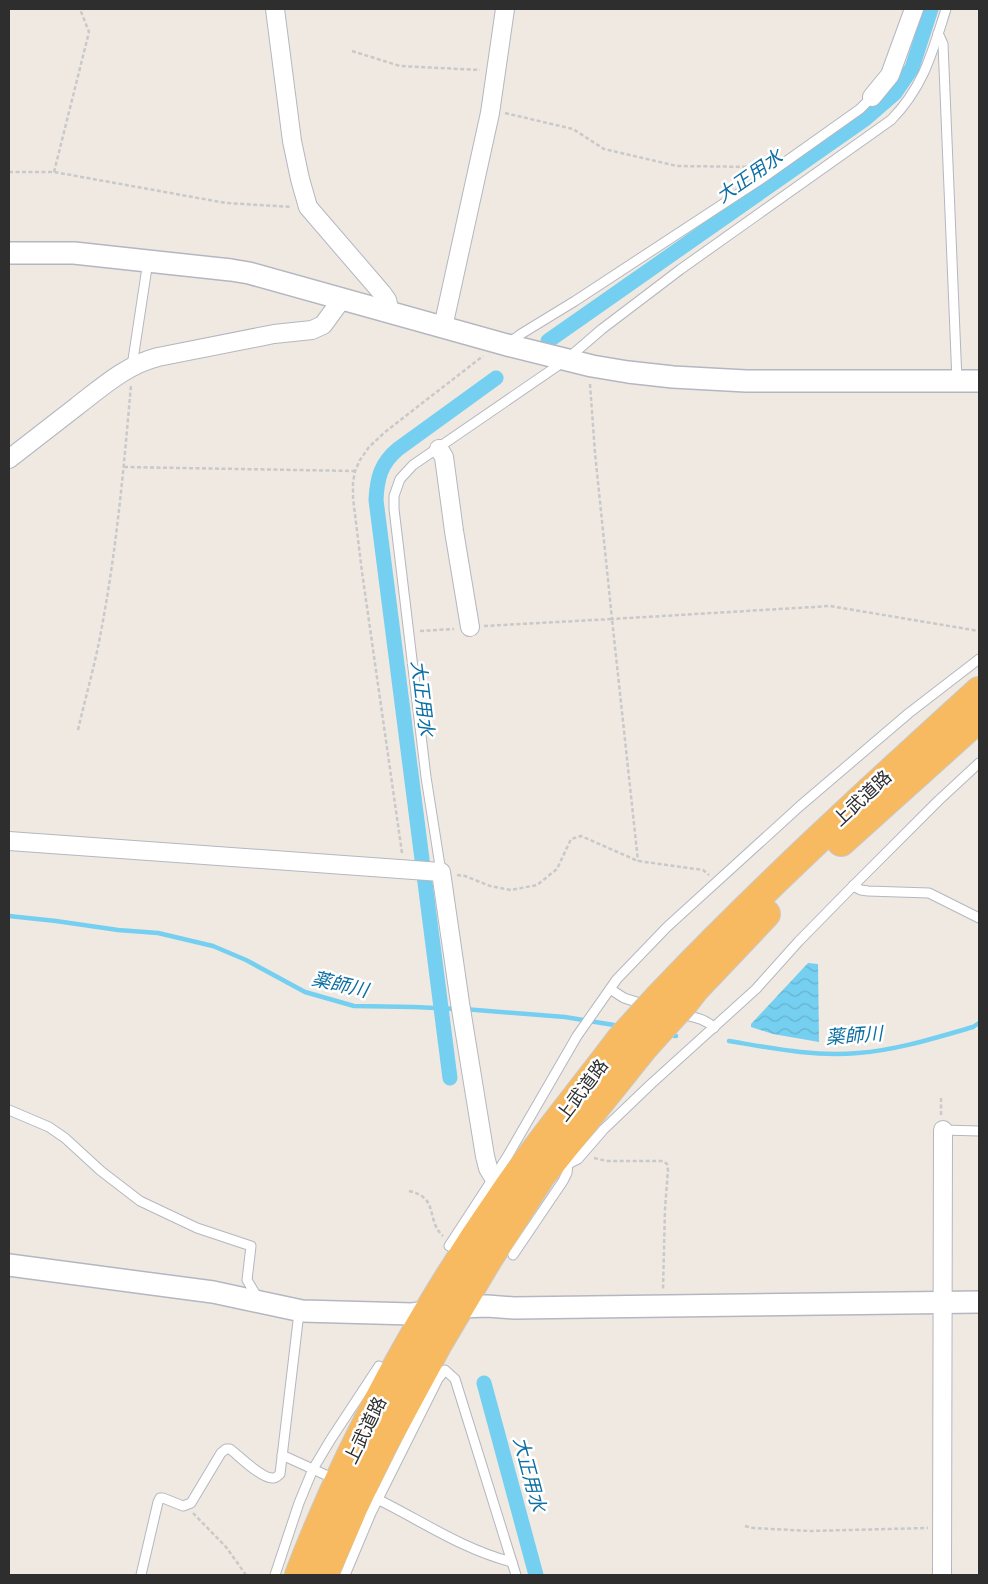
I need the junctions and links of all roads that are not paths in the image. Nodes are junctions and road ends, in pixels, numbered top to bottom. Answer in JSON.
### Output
{"nodes":[{"id":1,"x":275,"y":9,"type":"edge"},
{"id":2,"x":505,"y":9,"type":"edge"},
{"id":3,"x":914,"y":9,"type":"edge"},
{"id":4,"x":946,"y":9,"type":"edge"},
{"id":5,"x":938,"y":33,"type":"junction"},
{"id":6,"x":872,"y":96,"type":"joint"},
{"id":7,"x":9,"y":253,"type":"edge"},
{"id":8,"x":148,"y":261,"type":"junction"},
{"id":9,"x":342,"y":299,"type":"junction"},
{"id":10,"x":390,"y":312,"type":"junction"},
{"id":11,"x":443,"y":327,"type":"junction"},
{"id":12,"x":507,"y":345,"type":"junction"},
{"id":13,"x":566,"y":360,"type":"junction"},
{"id":14,"x":132,"y":366,"type":"junction"},
{"id":15,"x":957,"y":381,"type":"junction"},
{"id":16,"x":979,"y":381,"type":"edge"},
{"id":17,"x":439,"y":449,"type":"junction"},
{"id":18,"x":9,"y":459,"type":"edge"},
{"id":19,"x":470,"y":627,"type":"road end"},
{"id":20,"x":979,"y":659,"type":"edge"},
{"id":21,"x":979,"y":691,"type":"edge"},
{"id":22,"x":979,"y":718,"type":"edge"},
{"id":23,"x":979,"y":763,"type":"edge"},
{"id":24,"x":9,"y":841,"type":"edge"},
{"id":25,"x":437,"y":872,"type":"junction"},
{"id":26,"x":852,"y":886,"type":"junction"},
{"id":27,"x":979,"y":918,"type":"edge"},
{"id":28,"x":610,"y":989,"type":"junction"},
{"id":29,"x":666,"y":1004,"type":"junction"},
{"id":30,"x":714,"y":1028,"type":"junction"},
{"id":31,"x":632,"y":1043,"type":"junction"},
{"id":32,"x":9,"y":1110,"type":"edge"},
{"id":33,"x":942,"y":1130,"type":"joint"},
{"id":34,"x":979,"y":1131,"type":"edge"},
{"id":35,"x":562,"y":1161,"type":"junction"},
{"id":36,"x":498,"y":1186,"type":"junction"},
{"id":37,"x":451,"y":1242,"type":"road end"},
{"id":38,"x":513,"y":1255,"type":"dead end"},
{"id":39,"x":9,"y":1265,"type":"edge"},
{"id":40,"x":942,"y":1302,"type":"junction"},
{"id":41,"x":979,"y":1302,"type":"edge"},
{"id":42,"x":260,"y":1303,"type":"junction"},
{"id":43,"x":459,"y":1307,"type":"junction"},
{"id":44,"x":302,"y":1311,"type":"junction"},
{"id":45,"x":429,"y":1311,"type":"junction"},
{"id":46,"x":379,"y":1366,"type":"dead end"},
{"id":47,"x":282,"y":1455,"type":"junction"},
{"id":48,"x":313,"y":1469,"type":"junction"},
{"id":49,"x":328,"y":1476,"type":"dead end"},
{"id":50,"x":374,"y":1497,"type":"junction"},
{"id":51,"x":512,"y":1562,"type":"junction"},
{"id":52,"x":141,"y":1575,"type":"edge"},
{"id":53,"x":275,"y":1575,"type":"edge"},
{"id":54,"x":299,"y":1575,"type":"edge"},
{"id":55,"x":324,"y":1575,"type":"edge"},
{"id":56,"x":345,"y":1575,"type":"edge"},
{"id":57,"x":516,"y":1575,"type":"edge"},
{"id":58,"x":942,"y":1575,"type":"edge"}],
"edges":[{"from":1,"to":10,"type":"street"},
{"from":2,"to":11,"type":"street"},
{"from":3,"to":6,"type":"street"},
{"from":4,"to":5,"type":"lane"},
{"from":5,"to":13,"type":"lane"},
{"from":5,"to":15,"type":"lane"},
{"from":6,"to":12,"type":"lane"},
{"from":7,"to":8,"type":"street"},
{"from":8,"to":9,"type":"street"},
{"from":8,"to":14,"type":"lane"},
{"from":9,"to":10,"type":"street"},
{"from":9,"to":14,"type":"street"},
{"from":10,"to":11,"type":"street"},
{"from":11,"to":12,"type":"street"},
{"from":12,"to":13,"type":"street"},
{"from":13,"to":15,"type":"street"},
{"from":13,"to":17,"type":"lane"},
{"from":14,"to":18,"type":"street"},
{"from":15,"to":16,"type":"street"},
{"from":17,"to":19,"type":"street"},
{"from":17,"to":25,"type":"lane"},
{"from":20,"to":28,"type":"lane"},
{"from":21,"to":29,"type":"highway","name":"上武道路"},
{"from":22,"to":29,"type":"highway","name":"上武道路"},
{"from":23,"to":26,"type":"lane"},
{"from":24,"to":25,"type":"street"},
{"from":25,"to":36,"type":"street"},
{"from":26,"to":27,"type":"lane"},
{"from":26,"to":30,"type":"lane"},
{"from":28,"to":29,"type":"lane"},
{"from":28,"to":36,"type":"lane"},
{"from":29,"to":30,"type":"lane"},
{"from":29,"to":31,"type":"highway","name":"上武道路","bridge":true},
{"from":30,"to":35,"type":"lane"},
{"from":31,"to":35,"type":"highway","name":"上武道路"},
{"from":31,"to":36,"type":"highway","name":"上武道路"},
{"from":32,"to":42,"type":"lane"},
{"from":33,"to":34,"type":"lane"},
{"from":33,"to":40,"type":"street"},
{"from":35,"to":38,"type":"lane"},
{"from":35,"to":43,"type":"highway","name":"上武道路"},
{"from":36,"to":37,"type":"lane"},
{"from":36,"to":45,"type":"highway","name":"上武道路"},
{"from":39,"to":42,"type":"street"},
{"from":40,"to":41,"type":"street"},
{"from":40,"to":43,"type":"street"},
{"from":40,"to":58,"type":"street"},
{"from":42,"to":44,"type":"street"},
{"from":43,"to":45,"type":"street"},
{"from":43,"to":55,"type":"highway","name":"上武道路"},
{"from":44,"to":45,"type":"street"},
{"from":44,"to":47,"type":"lane"},
{"from":45,"to":54,"type":"highway","name":"上武道路"},
{"from":46,"to":48,"type":"lane"},
{"from":47,"to":48,"type":"lane"},
{"from":47,"to":52,"type":"lane"},
{"from":48,"to":49,"type":"lane"},
{"from":48,"to":53,"type":"lane"},
{"from":50,"to":51,"type":"lane"},
{"from":50,"to":51,"type":"lane"},
{"from":50,"to":56,"type":"lane"},
{"from":51,"to":57,"type":"lane"}]}
